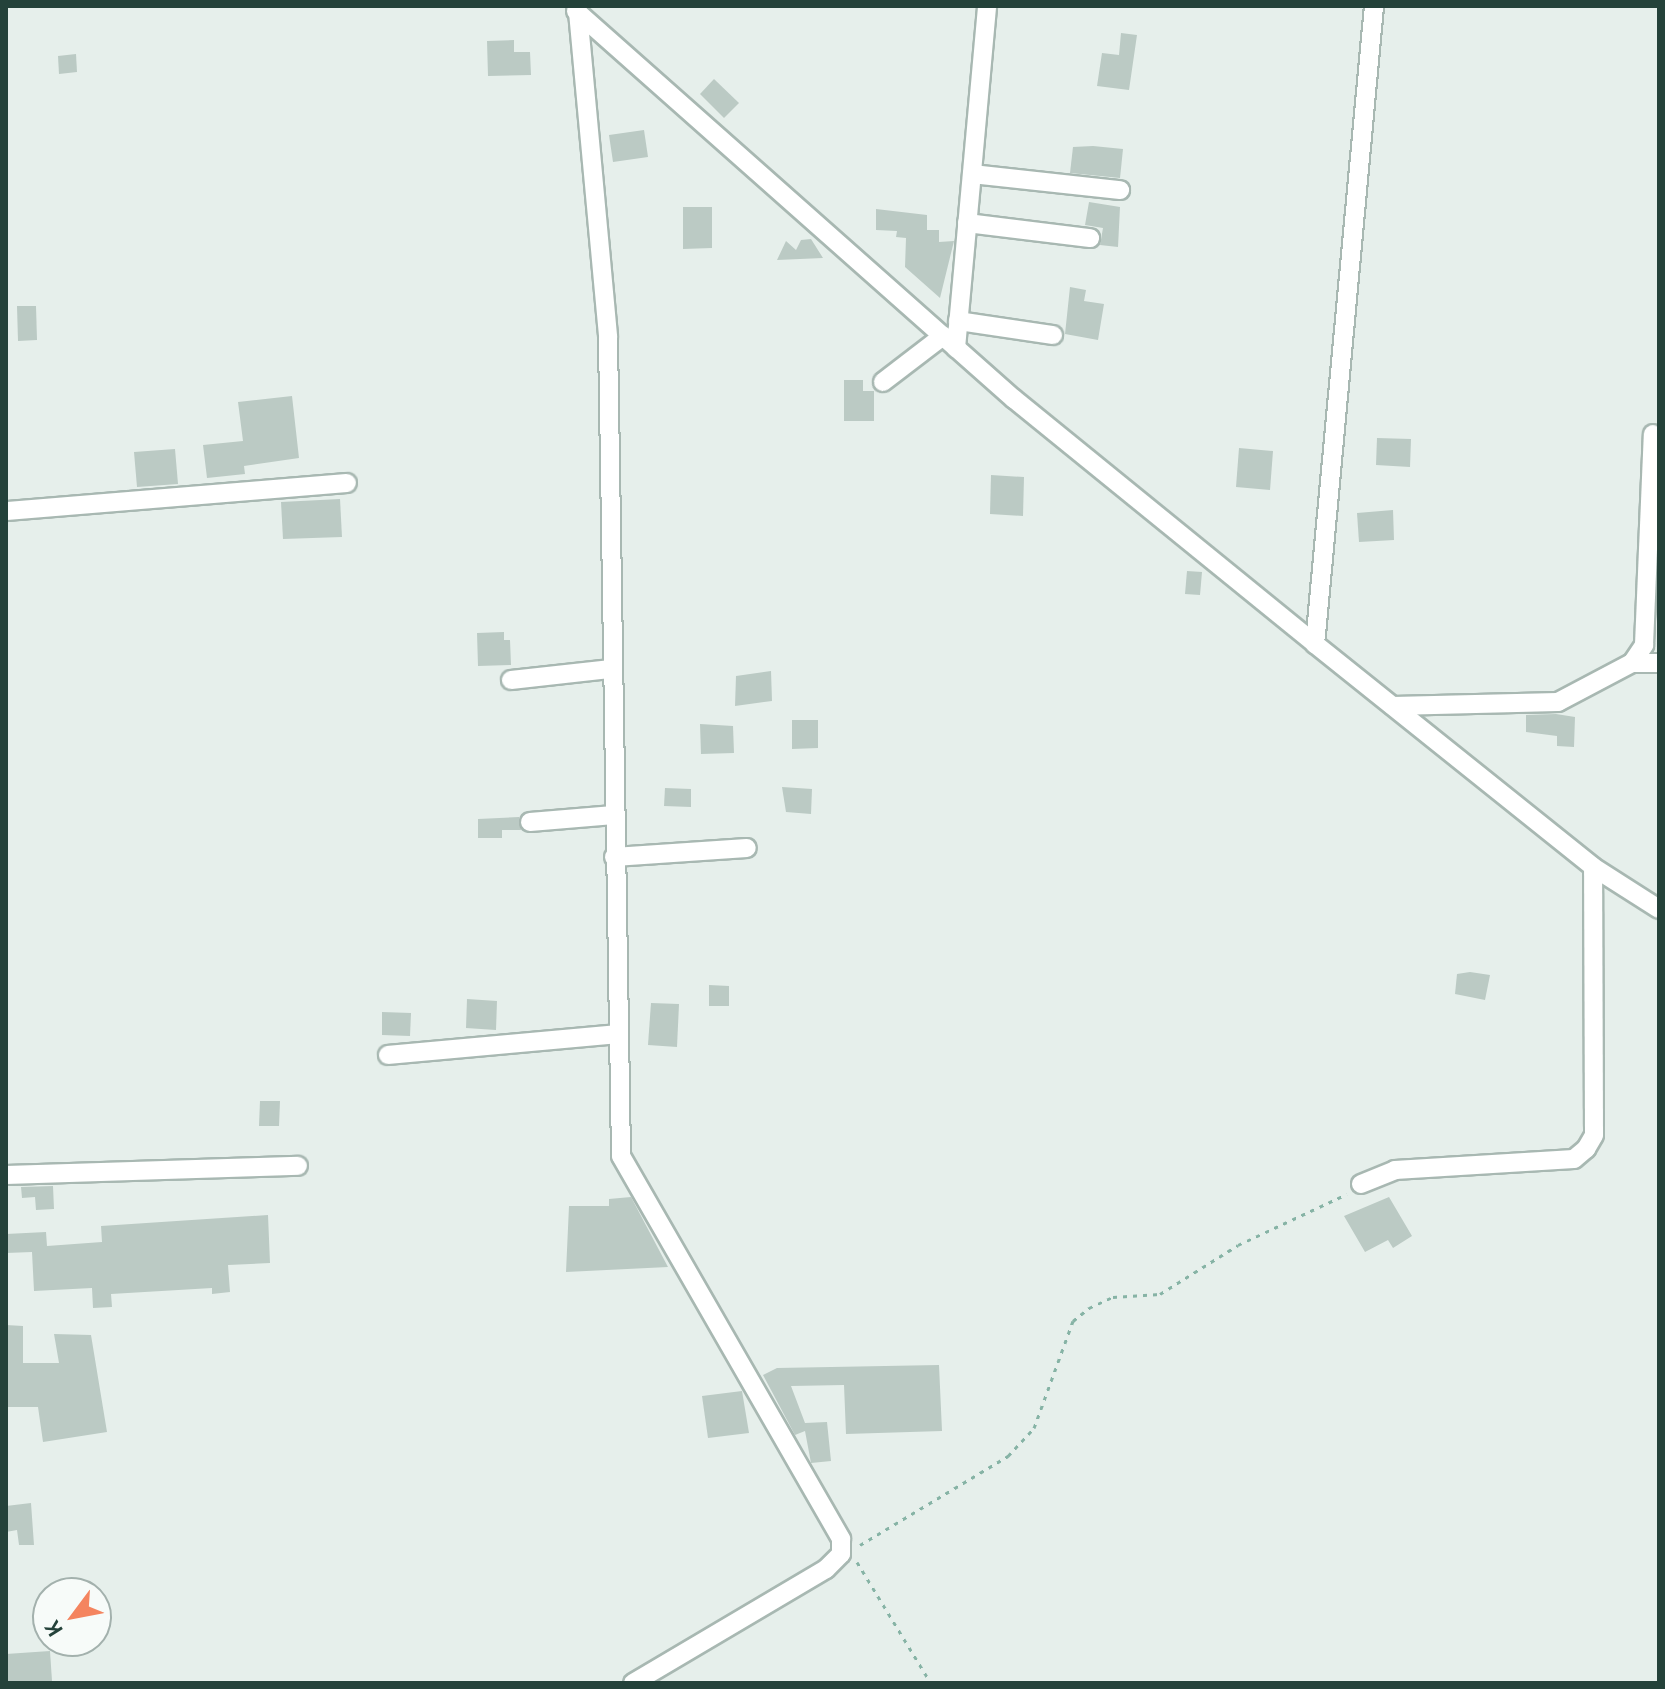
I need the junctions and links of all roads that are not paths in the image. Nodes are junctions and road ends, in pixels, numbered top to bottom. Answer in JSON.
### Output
{"nodes":[{"id":1,"x":987,"y":6,"type":"edge"},
{"id":2,"x":1374,"y":6,"type":"edge"},
{"id":3,"x":574,"y":9,"type":"edge"},
{"id":4,"x":972,"y":174,"type":"junction"},
{"id":5,"x":1120,"y":190,"type":"dead end"},
{"id":6,"x":967,"y":223,"type":"junction"},
{"id":7,"x":1090,"y":238,"type":"dead end"},
{"id":8,"x":958,"y":321,"type":"junction"},
{"id":9,"x":1053,"y":335,"type":"dead end"},
{"id":10,"x":949,"y":342,"type":"junction"},
{"id":11,"x":883,"y":382,"type":"dead end"},
{"id":12,"x":1653,"y":434,"type":"dead end"},
{"id":13,"x":347,"y":483,"type":"dead end"},
{"id":14,"x":6,"y":511,"type":"edge"},
{"id":15,"x":1315,"y":644,"type":"junction"},
{"id":16,"x":1632,"y":663,"type":"junction"},
{"id":17,"x":1659,"y":663,"type":"edge"},
{"id":18,"x":611,"y":669,"type":"junction"},
{"id":19,"x":511,"y":680,"type":"dead end"},
{"id":20,"x":1393,"y":706,"type":"junction"},
{"id":21,"x":614,"y":815,"type":"junction"},
{"id":22,"x":530,"y":822,"type":"dead end"},
{"id":23,"x":747,"y":848,"type":"dead end"},
{"id":24,"x":614,"y":857,"type":"junction"},
{"id":25,"x":1593,"y":867,"type":"junction"},
{"id":26,"x":1659,"y":909,"type":"edge"},
{"id":27,"x":618,"y":1034,"type":"junction"},
{"id":28,"x":388,"y":1055,"type":"dead end"},
{"id":29,"x":298,"y":1166,"type":"dead end"},
{"id":30,"x":6,"y":1175,"type":"edge"},
{"id":31,"x":1361,"y":1184,"type":"road end"},
{"id":32,"x":633,"y":1683,"type":"edge"}],
"edges":[{"from":1,"to":4,"type":"street"},
{"from":2,"to":15,"type":"street"},
{"from":3,"to":10,"type":"street"},
{"from":3,"to":18,"type":"street"},
{"from":4,"to":5,"type":"street"},
{"from":4,"to":6,"type":"street"},
{"from":6,"to":7,"type":"street"},
{"from":6,"to":8,"type":"street"},
{"from":8,"to":9,"type":"street"},
{"from":8,"to":10,"type":"street"},
{"from":10,"to":11,"type":"street"},
{"from":10,"to":15,"type":"street"},
{"from":12,"to":16,"type":"street"},
{"from":13,"to":14,"type":"street"},
{"from":15,"to":20,"type":"street"},
{"from":16,"to":17,"type":"street"},
{"from":16,"to":20,"type":"street"},
{"from":18,"to":19,"type":"street"},
{"from":18,"to":21,"type":"street"},
{"from":20,"to":25,"type":"street"},
{"from":21,"to":22,"type":"street"},
{"from":21,"to":24,"type":"street"},
{"from":23,"to":24,"type":"street"},
{"from":24,"to":27,"type":"street"},
{"from":25,"to":26,"type":"street"},
{"from":25,"to":31,"type":"street"},
{"from":27,"to":28,"type":"street"},
{"from":27,"to":32,"type":"street"},
{"from":29,"to":30,"type":"street"}]}
